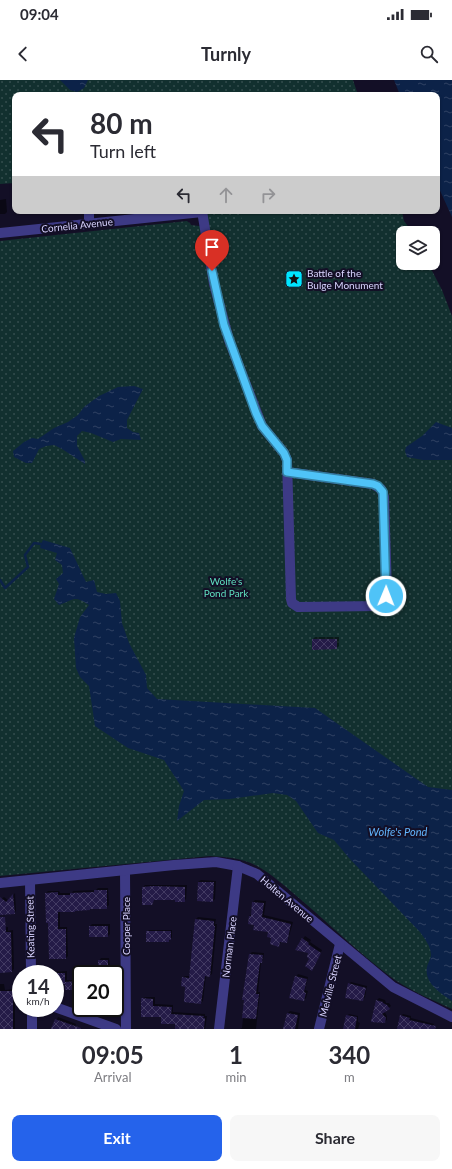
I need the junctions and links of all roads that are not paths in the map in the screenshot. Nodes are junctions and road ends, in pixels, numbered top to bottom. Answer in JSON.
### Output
{"nodes":[{"id":1,"x":89,"y":214,"type":"edge"},
{"id":2,"x":174,"y":214,"type":"edge"},
{"id":3,"x":202,"y":214,"type":"edge"},
{"id":4,"x":89,"y":223,"type":"junction"},
{"id":5,"x":0,"y":233,"type":"edge"},
{"id":6,"x":287,"y":472,"type":"junction"},
{"id":7,"x":238,"y":866,"type":"junction"},
{"id":8,"x":125,"y":870,"type":"junction"},
{"id":9,"x":30,"y":880,"type":"junction"},
{"id":10,"x":0,"y":883,"type":"edge"},
{"id":11,"x":340,"y":944,"type":"junction"},
{"id":12,"x":31,"y":965,"type":"edge"},
{"id":13,"x":64,"y":1010,"type":"edge"},
{"id":14,"x":32,"y":1017,"type":"edge"},
{"id":15,"x":452,"y":1017,"type":"edge"},
{"id":16,"x":32,"y":1029,"type":"edge"},
{"id":17,"x":116,"y":1029,"type":"edge"},
{"id":18,"x":126,"y":1029,"type":"edge"},
{"id":19,"x":219,"y":1029,"type":"edge"},
{"id":20,"x":319,"y":1029,"type":"edge"}],
"edges":[{"from":1,"to":4,"type":"street"},
{"from":2,"to":4,"type":"street","name":"Cornelia Avenue"},
{"from":3,"to":6,"type":"street"},
{"from":4,"to":5,"type":"street","name":"Cornelia Avenue"},
{"from":6,"to":6,"type":"street"},
{"from":7,"to":8,"type":"street","name":"Holten Avenue"},
{"from":7,"to":11,"type":"street","name":"Holten Avenue"},
{"from":7,"to":19,"type":"street","name":"Norman Place"},
{"from":8,"to":9,"type":"street","name":"Holten Avenue"},
{"from":8,"to":18,"type":"street","name":"Cooper Place"},
{"from":9,"to":10,"type":"street","name":"Holten Avenue"},
{"from":9,"to":12,"type":"street","name":"Keating Street"},
{"from":11,"to":15,"type":"street","name":"Holten Avenue"},
{"from":11,"to":20,"type":"street","name":"Melville Street"},
{"from":13,"to":17,"type":"street"},
{"from":14,"to":16,"type":"street"}]}
